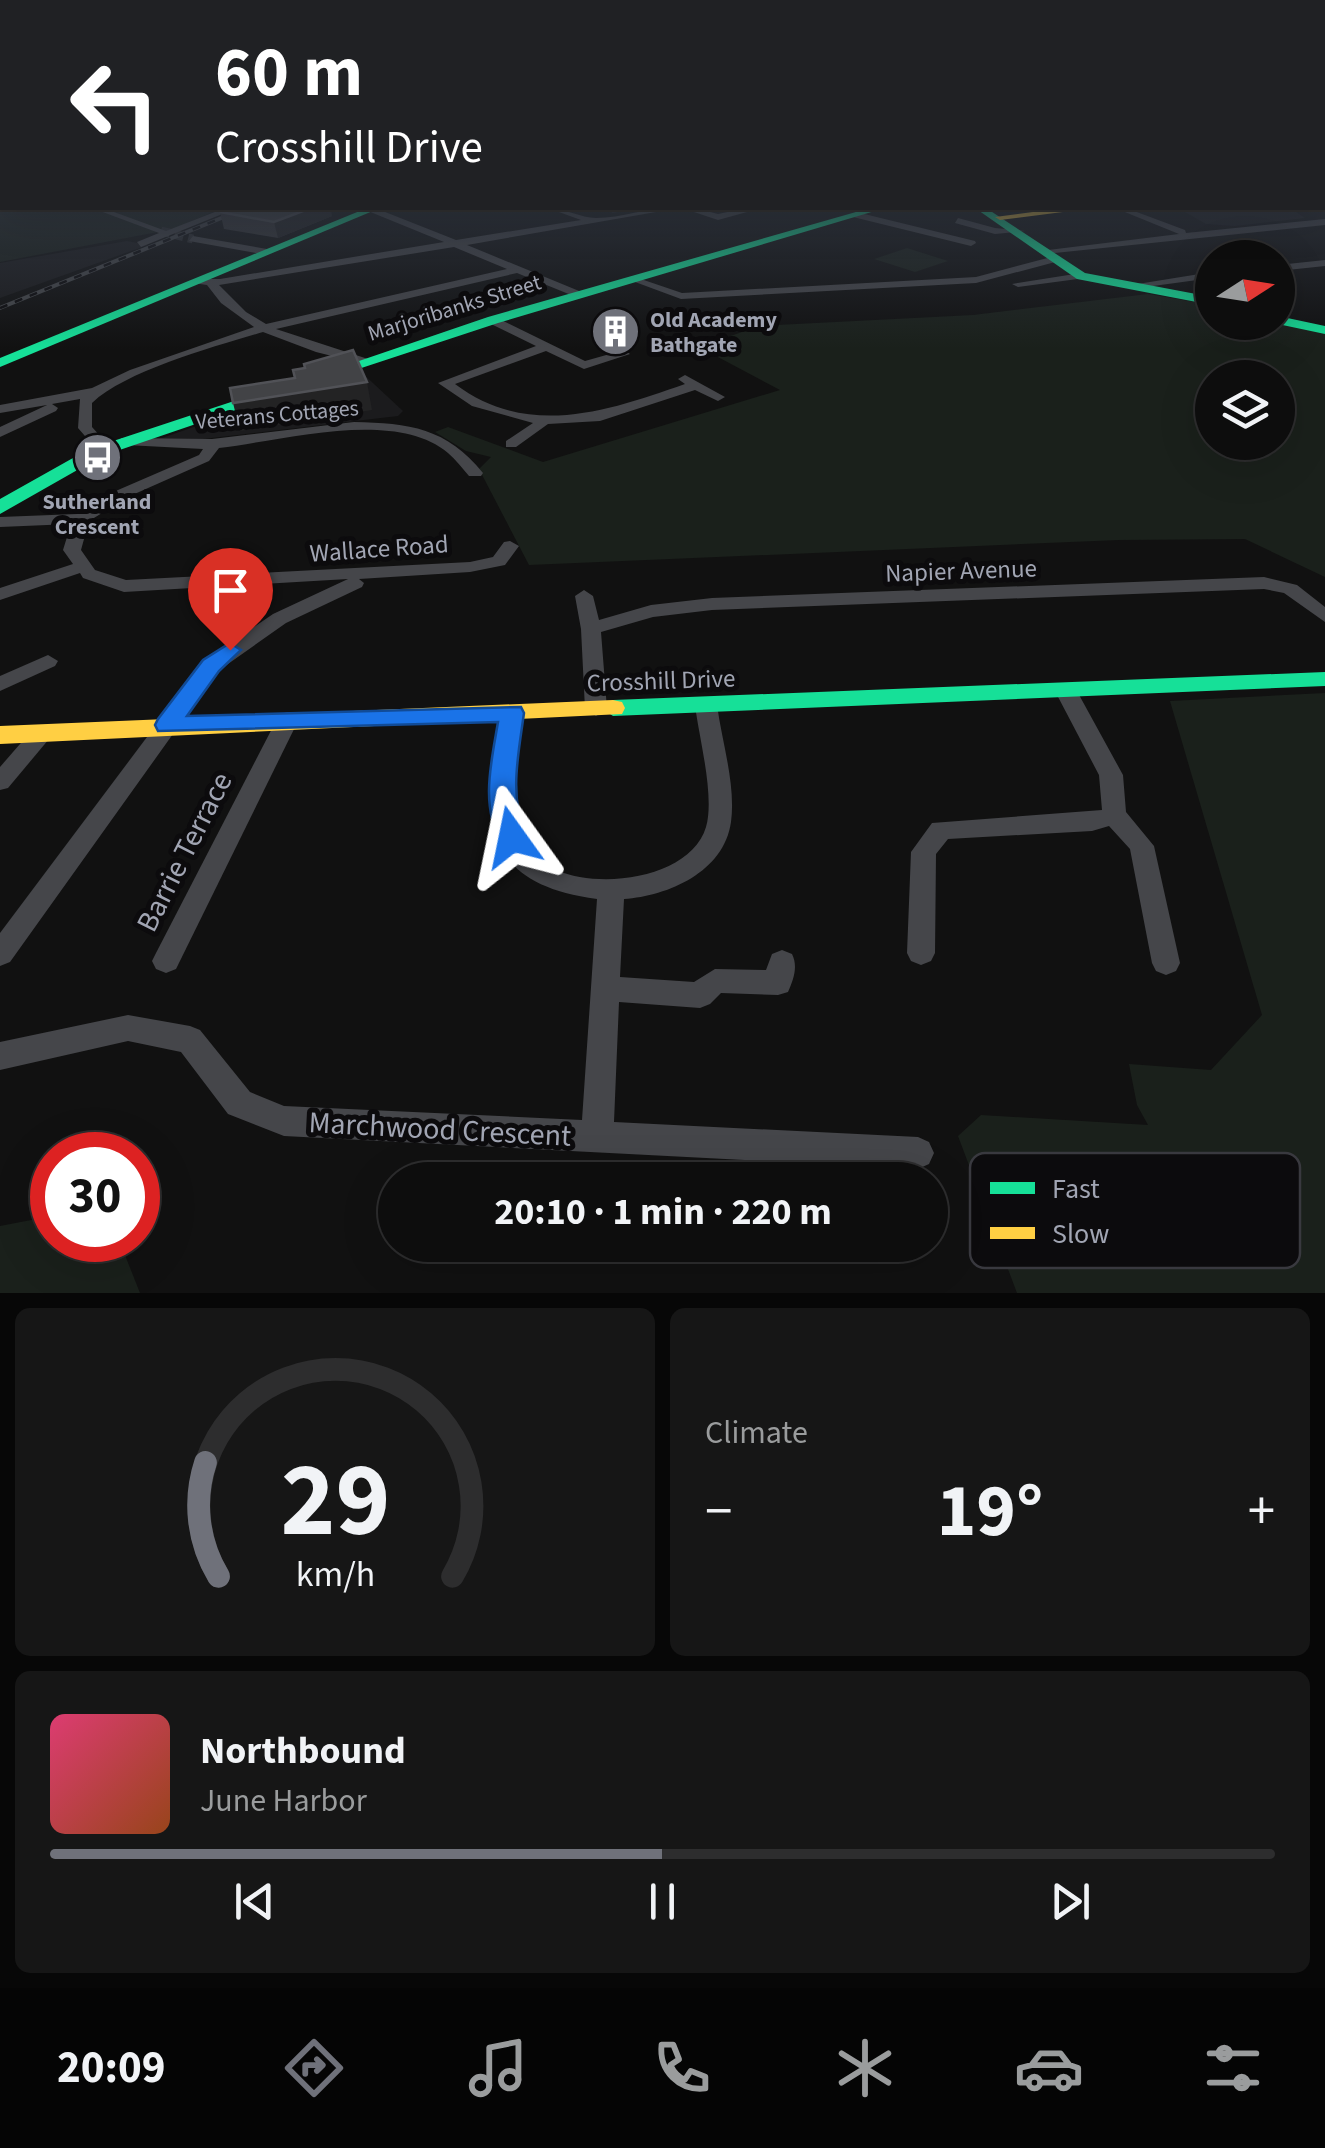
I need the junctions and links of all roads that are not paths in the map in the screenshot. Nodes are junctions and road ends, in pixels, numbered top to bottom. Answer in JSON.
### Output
{"nodes":[{"id":1,"x":153,"y":228,"type":"edge"},
{"id":2,"x":181,"y":228,"type":"tunnel mouth"},
{"id":3,"x":324,"y":228,"type":"edge"},
{"id":4,"x":425,"y":228,"type":"edge"},
{"id":5,"x":546,"y":228,"type":"edge"},
{"id":6,"x":809,"y":228,"type":"edge"},
{"id":7,"x":911,"y":228,"type":"edge"},
{"id":8,"x":986,"y":228,"type":"edge"},
{"id":9,"x":1016,"y":228,"type":"edge"},
{"id":10,"x":1172,"y":228,"type":"edge"},
{"id":11,"x":1259,"y":228,"type":"edge"},
{"id":12,"x":161,"y":231,"type":"tunnel mouth"},
{"id":13,"x":1020,"y":231,"type":"junction"},
{"id":14,"x":1189,"y":235,"type":"junction"},
{"id":15,"x":193,"y":239,"type":"tunnel mouth"},
{"id":16,"x":460,"y":242,"type":"junction"},
{"id":17,"x":971,"y":243,"type":"dead end"},
{"id":18,"x":141,"y":244,"type":"dead end"},
{"id":19,"x":267,"y":252,"type":"junction"},
{"id":20,"x":1050,"y":255,"type":"junction"},
{"id":21,"x":1325,"y":255,"type":"edge"},
{"id":22,"x":1295,"y":263,"type":"edge"},
{"id":23,"x":519,"y":269,"type":"junction"},
{"id":24,"x":1082,"y":276,"type":"junction"},
{"id":25,"x":1195,"y":277,"type":"edge"},
{"id":26,"x":632,"y":279,"type":"junction"},
{"id":27,"x":204,"y":282,"type":"junction"},
{"id":28,"x":1018,"y":284,"type":"dead end"},
{"id":29,"x":1131,"y":286,"type":"junction"},
{"id":30,"x":580,"y":295,"type":"junction"},
{"id":31,"x":1195,"y":298,"type":"edge"},
{"id":32,"x":493,"y":320,"type":"junction"},
{"id":33,"x":1295,"y":324,"type":"edge"},
{"id":34,"x":261,"y":328,"type":"junction"},
{"id":35,"x":1325,"y":330,"type":"edge"},
{"id":36,"x":546,"y":347,"type":"junction"},
{"id":37,"x":624,"y":354,"type":"dead end"},
{"id":38,"x":363,"y":362,"type":"junction"},
{"id":39,"x":0,"y":364,"type":"edge"},
{"id":40,"x":94,"y":392,"type":"junction"},
{"id":41,"x":718,"y":397,"type":"dead end"},
{"id":42,"x":70,"y":399,"type":"junction"},
{"id":43,"x":0,"y":409,"type":"edge"},
{"id":44,"x":542,"y":423,"type":"junction"},
{"id":45,"x":0,"y":433,"type":"edge"},
{"id":46,"x":115,"y":444,"type":"junction"},
{"id":47,"x":214,"y":444,"type":"junction"},
{"id":48,"x":511,"y":444,"type":"dead end"},
{"id":49,"x":475,"y":473,"type":"dead end"},
{"id":50,"x":0,"y":508,"type":"edge"},
{"id":51,"x":81,"y":519,"type":"junction"},
{"id":52,"x":0,"y":522,"type":"edge"},
{"id":53,"x":510,"y":546,"type":"dead end"},
{"id":54,"x":84,"y":566,"type":"junction"},
{"id":55,"x":376,"y":575,"type":"junction"},
{"id":56,"x":0,"y":594,"type":"edge"},
{"id":57,"x":584,"y":596,"type":"dead end"},
{"id":58,"x":1325,"y":616,"type":"edge"},
{"id":59,"x":591,"y":629,"type":"junction"},
{"id":60,"x":48,"y":661,"type":"dead end"},
{"id":61,"x":1325,"y":680,"type":"edge"},
{"id":62,"x":0,"y":684,"type":"edge"},
{"id":63,"x":1067,"y":693,"type":"junction"},
{"id":64,"x":706,"y":706,"type":"junction"},
{"id":65,"x":596,"y":709,"type":"junction"},
{"id":66,"x":512,"y":713,"type":"junction"},
{"id":67,"x":288,"y":719,"type":"junction"},
{"id":68,"x":167,"y":725,"type":"junction"},
{"id":69,"x":41,"y":734,"type":"junction"},
{"id":70,"x":0,"y":735,"type":"edge"},
{"id":71,"x":0,"y":782,"type":"edge"},
{"id":72,"x":1114,"y":814,"type":"junction"},
{"id":73,"x":611,"y":891,"type":"junction"},
{"id":74,"x":921,"y":953,"type":"dead end"},
{"id":75,"x":0,"y":954,"type":"edge"},
{"id":76,"x":166,"y":960,"type":"dead end"},
{"id":77,"x":782,"y":962,"type":"dead end"},
{"id":78,"x":1166,"y":962,"type":"dead end"},
{"id":79,"x":607,"y":989,"type":"junction"},
{"id":80,"x":0,"y":1056,"type":"edge"},
{"id":81,"x":598,"y":1137,"type":"junction"},
{"id":82,"x":918,"y":1153,"type":"dead end"}],
"edges":[{"from":1,"to":12,"type":"street"},
{"from":2,"to":18,"type":"street"},
{"from":3,"to":19,"type":"main road"},
{"from":4,"to":16,"type":"street"},
{"from":5,"to":16,"type":"street"},
{"from":6,"to":26,"type":"main road","name":"Marjoribanks Street"},
{"from":7,"to":17,"type":"street"},
{"from":8,"to":13,"type":"street"},
{"from":9,"to":13,"type":"main road"},
{"from":10,"to":14,"type":"street"},
{"from":11,"to":14,"type":"street"},
{"from":13,"to":20,"type":"main road"},
{"from":14,"to":20,"type":"street"},
{"from":15,"to":19,"type":"street"},
{"from":16,"to":23,"type":"street"},
{"from":16,"to":27,"type":"street"},
{"from":19,"to":27,"type":"main road"},
{"from":20,"to":24,"type":"main road"},
{"from":20,"to":26,"type":"street"},
{"from":21,"to":22,"type":"street"},
{"from":23,"to":30,"type":"street"},
{"from":23,"to":34,"type":"street"},
{"from":24,"to":28,"type":"street"},
{"from":24,"to":29,"type":"main road"},
{"from":25,"to":29,"type":"street"},
{"from":26,"to":30,"type":"main road","name":"Marjoribanks Street"},
{"from":27,"to":34,"type":"street"},
{"from":27,"to":39,"type":"main road"},
{"from":29,"to":31,"type":"main road"},
{"from":30,"to":32,"type":"main road","name":"Marjoribanks Street"},
{"from":32,"to":36,"type":"street"},
{"from":32,"to":38,"type":"main road","name":"Marjoribanks Street"},
{"from":33,"to":35,"type":"main road"},
{"from":34,"to":38,"type":"street"},
{"from":34,"to":40,"type":"street"},
{"from":36,"to":37,"type":"street"},
{"from":36,"to":44,"type":"street"},
{"from":38,"to":46,"type":"main road","name":"Marjoribanks Street"},
{"from":40,"to":42,"type":"street"},
{"from":40,"to":46,"type":"street"},
{"from":41,"to":44,"type":"street"},
{"from":42,"to":43,"type":"street"},
{"from":42,"to":45,"type":"street"},
{"from":44,"to":48,"type":"street"},
{"from":46,"to":47,"type":"street","name":"Veterans Cottages"},
{"from":46,"to":50,"type":"main road","name":"Marjoribanks Street"},
{"from":47,"to":49,"type":"street","name":"Veterans Cottages"},
{"from":47,"to":51,"type":"street"},
{"from":51,"to":52,"type":"street"},
{"from":51,"to":54,"type":"street"},
{"from":53,"to":55,"type":"street","name":"Wallace Road"},
{"from":54,"to":55,"type":"street","name":"Wallace Road"},
{"from":54,"to":56,"type":"street"},
{"from":55,"to":68,"type":"street"},
{"from":57,"to":59,"type":"street"},
{"from":58,"to":59,"type":"street","name":"Napier Avenue"},
{"from":59,"to":65,"type":"street"},
{"from":60,"to":62,"type":"street"},
{"from":61,"to":63,"type":"main road","name":"Crosshill Drive"},
{"from":63,"to":64,"type":"main road","name":"Crosshill Drive"},
{"from":63,"to":72,"type":"street"},
{"from":64,"to":65,"type":"main road","name":"Crosshill Drive"},
{"from":64,"to":73,"type":"street"},
{"from":65,"to":66,"type":"main road","name":"Crosshill Drive"},
{"from":66,"to":67,"type":"main road","name":"Crosshill Drive"},
{"from":66,"to":73,"type":"street"},
{"from":67,"to":68,"type":"main road","name":"Crosshill Drive"},
{"from":67,"to":76,"type":"street","name":"Barrie Terrace"},
{"from":68,"to":69,"type":"main road","name":"Crosshill Drive"},
{"from":68,"to":75,"type":"street"},
{"from":69,"to":70,"type":"main road","name":"Crosshill Drive"},
{"from":69,"to":71,"type":"street"},
{"from":72,"to":74,"type":"street"},
{"from":72,"to":78,"type":"street"},
{"from":73,"to":79,"type":"street"},
{"from":77,"to":79,"type":"street"},
{"from":79,"to":81,"type":"street"},
{"from":80,"to":81,"type":"street","name":"Marchwood Crescent"},
{"from":81,"to":82,"type":"street","name":"Marchwood Crescent"}]}
